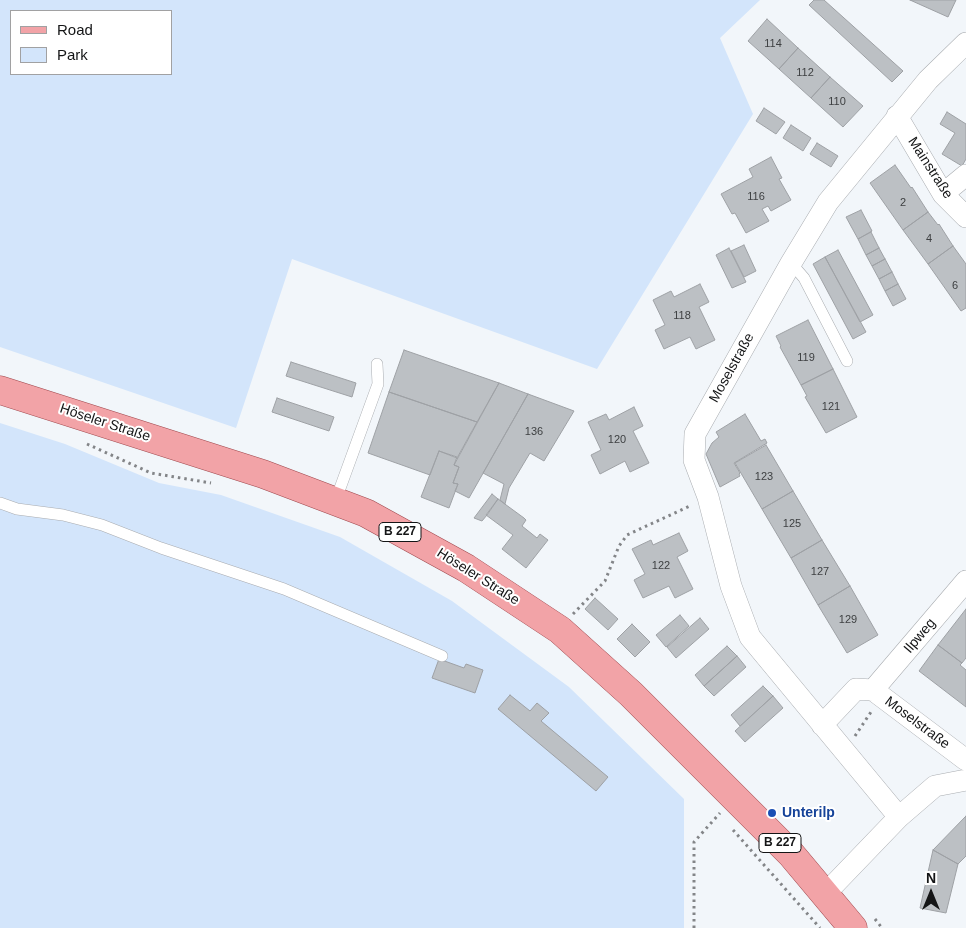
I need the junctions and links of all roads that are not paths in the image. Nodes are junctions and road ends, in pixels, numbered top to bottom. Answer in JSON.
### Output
{"nodes":[{"id":1,"x":966,"y":43,"type":"edge"},
{"id":2,"x":897,"y":116,"type":"junction"},
{"id":3,"x":966,"y":175,"type":"edge"},
{"id":4,"x":943,"y":194,"type":"junction"},
{"id":5,"x":966,"y":217,"type":"edge"},
{"id":6,"x":791,"y":263,"type":"junction"},
{"id":7,"x":847,"y":361,"type":"dead end"},
{"id":8,"x":377,"y":364,"type":"dead end"},
{"id":9,"x":0,"y":390,"type":"edge"},
{"id":10,"x":335,"y":502,"type":"junction"},
{"id":11,"x":0,"y":503,"type":"edge"},
{"id":12,"x":966,"y":581,"type":"edge"},
{"id":13,"x":442,"y":656,"type":"dead end"},
{"id":14,"x":878,"y":694,"type":"junction"},
{"id":15,"x":822,"y":725,"type":"junction"},
{"id":16,"x":966,"y":760,"type":"edge"},
{"id":17,"x":966,"y":780,"type":"edge"},
{"id":18,"x":899,"y":817,"type":"junction"},
{"id":19,"x":826,"y":894,"type":"junction"},
{"id":20,"x":853,"y":928,"type":"edge"}],
"edges":[{"from":1,"to":2,"type":"street","name":"Moselstraße"},
{"from":2,"to":4,"type":"street","name":"Mainstraße"},
{"from":2,"to":6,"type":"street","name":"Moselstraße"},
{"from":3,"to":4,"type":"street"},
{"from":4,"to":5,"type":"street","name":"Mainstraße"},
{"from":6,"to":7,"type":"lane"},
{"from":6,"to":15,"type":"street","name":"Moselstraße"},
{"from":8,"to":10,"type":"lane"},
{"from":9,"to":10,"type":"main road","name":"Höseler Straße","number":"B 227"},
{"from":10,"to":19,"type":"main road","name":"Höseler Straße","number":"B 227"},
{"from":11,"to":13,"type":"lane"},
{"from":12,"to":14,"type":"street","name":"Ilpweg"},
{"from":14,"to":15,"type":"street","name":"Moselstraße"},
{"from":14,"to":16,"type":"street","name":"Moselstraße"},
{"from":15,"to":18,"type":"street","name":"Moselstraße"},
{"from":17,"to":18,"type":"street"},
{"from":18,"to":19,"type":"street"},
{"from":19,"to":20,"type":"main road","name":"Höseler Straße","number":"B 227"}]}
